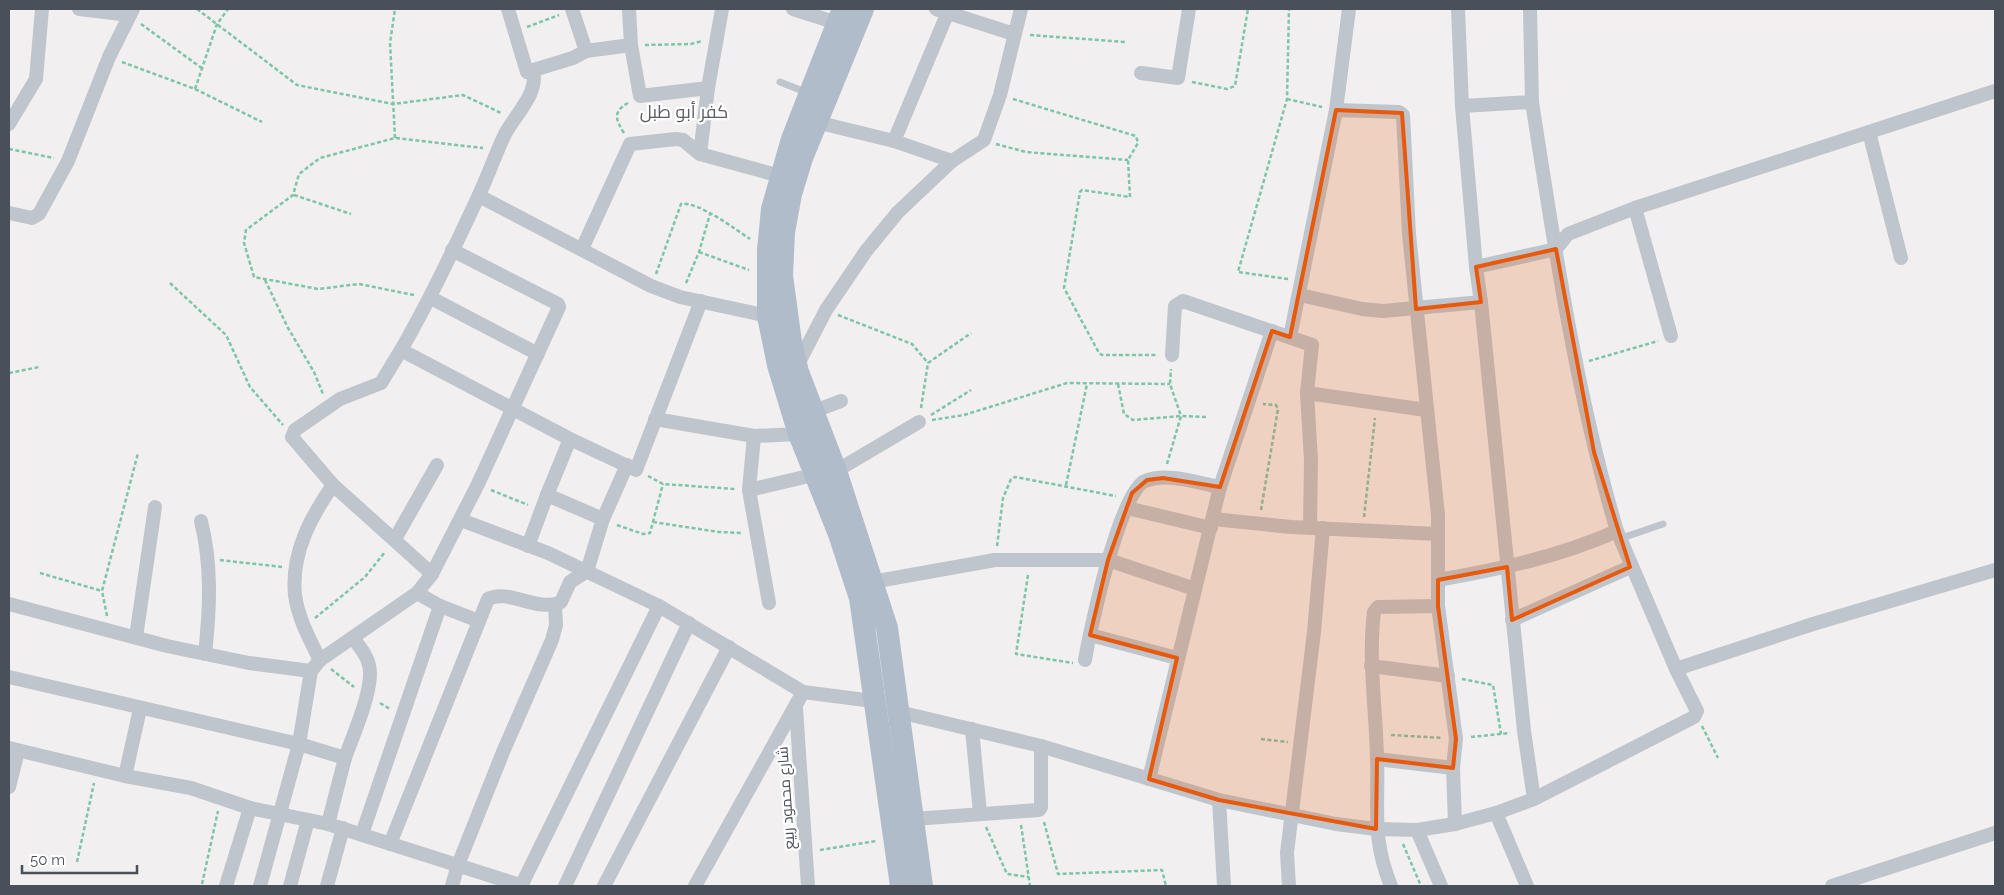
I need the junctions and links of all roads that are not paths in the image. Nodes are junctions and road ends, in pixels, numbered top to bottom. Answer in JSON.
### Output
{"nodes":[{"id":1,"x":42,"y":9,"type":"edge"},
{"id":2,"x":79,"y":9,"type":"edge"},
{"id":3,"x":508,"y":9,"type":"edge"},
{"id":4,"x":572,"y":9,"type":"edge"},
{"id":5,"x":629,"y":9,"type":"edge"},
{"id":6,"x":722,"y":9,"type":"edge"},
{"id":7,"x":793,"y":9,"type":"edge"},
{"id":8,"x":1021,"y":9,"type":"edge"},
{"id":9,"x":1189,"y":9,"type":"edge"},
{"id":10,"x":1349,"y":9,"type":"edge"},
{"id":11,"x":1458,"y":9,"type":"edge"},
{"id":12,"x":1530,"y":9,"type":"edge"},
{"id":13,"x":942,"y":10,"type":"edge"},
{"id":14,"x":131,"y":12,"type":"edge"},
{"id":15,"x":844,"y":12,"type":"edge"},
{"id":16,"x":1014,"y":34,"type":"junction"},
{"id":17,"x":632,"y":45,"type":"junction"},
{"id":18,"x":586,"y":51,"type":"junction"},
{"id":19,"x":533,"y":71,"type":"junction"},
{"id":20,"x":1141,"y":73,"type":"dead end"},
{"id":21,"x":780,"y":82,"type":"dead end"},
{"id":22,"x":708,"y":88,"type":"junction"},
{"id":23,"x":1995,"y":91,"type":"edge"},
{"id":24,"x":810,"y":94,"type":"junction"},
{"id":25,"x":1532,"y":102,"type":"junction"},
{"id":26,"x":1462,"y":106,"type":"junction"},
{"id":27,"x":1336,"y":110,"type":"junction"},
{"id":28,"x":816,"y":122,"type":"junction"},
{"id":29,"x":9,"y":124,"type":"edge"},
{"id":30,"x":1870,"y":132,"type":"junction"},
{"id":31,"x":894,"y":140,"type":"junction"},
{"id":32,"x":700,"y":154,"type":"junction"},
{"id":33,"x":952,"y":161,"type":"junction"},
{"id":34,"x":780,"y":176,"type":"junction"},
{"id":35,"x":479,"y":196,"type":"junction"},
{"id":36,"x":1635,"y":208,"type":"junction"},
{"id":37,"x":9,"y":213,"type":"edge"},
{"id":38,"x":582,"y":249,"type":"junction"},
{"id":39,"x":1556,"y":249,"type":"junction"},
{"id":40,"x":452,"y":250,"type":"junction"},
{"id":41,"x":1901,"y":258,"type":"dead end"},
{"id":42,"x":1476,"y":267,"type":"junction"},
{"id":43,"x":1300,"y":296,"type":"junction"},
{"id":44,"x":431,"y":298,"type":"junction"},
{"id":45,"x":701,"y":301,"type":"junction"},
{"id":46,"x":1482,"y":302,"type":"junction"},
{"id":47,"x":1416,"y":309,"type":"junction"},
{"id":48,"x":768,"y":316,"type":"junction"},
{"id":49,"x":1272,"y":331,"type":"junction"},
{"id":50,"x":1672,"y":336,"type":"road end"},
{"id":51,"x":1290,"y":337,"type":"junction"},
{"id":52,"x":401,"y":350,"type":"junction"},
{"id":53,"x":538,"y":354,"type":"junction"},
{"id":54,"x":1172,"y":355,"type":"road end"},
{"id":55,"x":797,"y":366,"type":"junction"},
{"id":56,"x":1307,"y":393,"type":"junction"},
{"id":57,"x":841,"y":401,"type":"dead end"},
{"id":58,"x":513,"y":408,"type":"junction"},
{"id":59,"x":1426,"y":410,"type":"junction"},
{"id":60,"x":812,"y":412,"type":"junction"},
{"id":61,"x":655,"y":419,"type":"junction"},
{"id":62,"x":919,"y":422,"type":"road end"},
{"id":63,"x":799,"y":434,"type":"junction"},
{"id":64,"x":754,"y":436,"type":"junction"},
{"id":65,"x":570,"y":439,"type":"junction"},
{"id":66,"x":437,"y":465,"type":"dead end"},
{"id":67,"x":627,"y":465,"type":"junction"},
{"id":68,"x":836,"y":472,"type":"junction"},
{"id":69,"x":813,"y":475,"type":"junction"},
{"id":70,"x":333,"y":485,"type":"junction"},
{"id":71,"x":1220,"y":487,"type":"junction"},
{"id":72,"x":749,"y":490,"type":"junction"},
{"id":73,"x":546,"y":495,"type":"junction"},
{"id":74,"x":1128,"y":504,"type":"junction"},
{"id":75,"x":156,"y":507,"type":"dead end"},
{"id":76,"x":603,"y":519,"type":"junction"},
{"id":77,"x":461,"y":520,"type":"junction"},
{"id":78,"x":201,"y":521,"type":"dead end"},
{"id":79,"x":1212,"y":524,"type":"junction"},
{"id":80,"x":1663,"y":524,"type":"dead end"},
{"id":81,"x":1316,"y":528,"type":"junction"},
{"id":82,"x":1438,"y":534,"type":"junction"},
{"id":83,"x":1618,"y":535,"type":"junction"},
{"id":84,"x":395,"y":539,"type":"junction"},
{"id":85,"x":528,"y":546,"type":"junction"},
{"id":86,"x":1108,"y":560,"type":"junction"},
{"id":87,"x":1507,"y":567,"type":"junction"},
{"id":88,"x":1630,"y":567,"type":"junction"},
{"id":89,"x":1995,"y":570,"type":"edge"},
{"id":90,"x":587,"y":571,"type":"junction"},
{"id":91,"x":432,"y":574,"type":"junction"},
{"id":92,"x":1438,"y":580,"type":"junction"},
{"id":93,"x":872,"y":582,"type":"junction"},
{"id":94,"x":1195,"y":589,"type":"junction"},
{"id":95,"x":417,"y":593,"type":"junction"},
{"id":96,"x":769,"y":603,"type":"dead end"},
{"id":97,"x":9,"y":604,"type":"edge"},
{"id":98,"x":555,"y":605,"type":"junction"},
{"id":99,"x":440,"y":606,"type":"junction"},
{"id":100,"x":659,"y":606,"type":"junction"},
{"id":101,"x":1438,"y":606,"type":"junction"},
{"id":102,"x":1512,"y":620,"type":"junction"},
{"id":103,"x":479,"y":621,"type":"junction"},
{"id":104,"x":689,"y":624,"type":"junction"},
{"id":105,"x":1090,"y":635,"type":"junction"},
{"id":106,"x":136,"y":636,"type":"junction"},
{"id":107,"x":353,"y":638,"type":"junction"},
{"id":108,"x":729,"y":647,"type":"junction"},
{"id":109,"x":205,"y":654,"type":"junction"},
{"id":110,"x":1177,"y":658,"type":"junction"},
{"id":111,"x":1086,"y":660,"type":"road end"},
{"id":112,"x":316,"y":665,"type":"junction"},
{"id":113,"x":1371,"y":666,"type":"junction"},
{"id":114,"x":1676,"y":669,"type":"junction"},
{"id":115,"x":1448,"y":676,"type":"junction"},
{"id":116,"x":9,"y":677,"type":"edge"},
{"id":117,"x":803,"y":692,"type":"junction"},
{"id":118,"x":874,"y":701,"type":"junction"},
{"id":119,"x":796,"y":707,"type":"junction"},
{"id":120,"x":140,"y":709,"type":"junction"},
{"id":121,"x":899,"y":712,"type":"junction"},
{"id":122,"x":972,"y":729,"type":"junction"},
{"id":123,"x":299,"y":744,"type":"junction"},
{"id":124,"x":1041,"y":746,"type":"junction"},
{"id":125,"x":13,"y":749,"type":"edge"},
{"id":126,"x":345,"y":758,"type":"junction"},
{"id":127,"x":1377,"y":759,"type":"junction"},
{"id":128,"x":1453,"y":768,"type":"junction"},
{"id":129,"x":125,"y":776,"type":"junction"},
{"id":130,"x":1149,"y":779,"type":"junction"},
{"id":131,"x":9,"y":787,"type":"edge"},
{"id":132,"x":1534,"y":799,"type":"junction"},
{"id":133,"x":1219,"y":800,"type":"junction"},
{"id":134,"x":250,"y":808,"type":"junction"},
{"id":135,"x":980,"y":813,"type":"junction"},
{"id":136,"x":1496,"y":813,"type":"junction"},
{"id":137,"x":281,"y":815,"type":"junction"},
{"id":138,"x":1291,"y":815,"type":"junction"},
{"id":139,"x":913,"y":818,"type":"junction"},
{"id":140,"x":308,"y":820,"type":"junction"},
{"id":141,"x":328,"y":824,"type":"junction"},
{"id":142,"x":1454,"y":824,"type":"junction"},
{"id":143,"x":343,"y":828,"type":"junction"},
{"id":144,"x":1376,"y":829,"type":"junction"},
{"id":145,"x":1417,"y":830,"type":"junction"},
{"id":146,"x":1995,"y":833,"type":"edge"},
{"id":147,"x":362,"y":834,"type":"junction"},
{"id":148,"x":390,"y":844,"type":"junction"},
{"id":149,"x":458,"y":865,"type":"junction"},
{"id":150,"x":487,"y":880,"type":"edge"},
{"id":151,"x":226,"y":886,"type":"edge"},
{"id":152,"x":260,"y":886,"type":"edge"},
{"id":153,"x":290,"y":886,"type":"edge"},
{"id":154,"x":327,"y":886,"type":"edge"},
{"id":155,"x":452,"y":886,"type":"edge"},
{"id":156,"x":522,"y":886,"type":"edge"},
{"id":157,"x":565,"y":886,"type":"edge"},
{"id":158,"x":604,"y":886,"type":"edge"},
{"id":159,"x":695,"y":886,"type":"edge"},
{"id":160,"x":808,"y":886,"type":"edge"},
{"id":161,"x":901,"y":886,"type":"edge"},
{"id":162,"x":922,"y":886,"type":"edge"},
{"id":163,"x":1224,"y":886,"type":"edge"},
{"id":164,"x":1289,"y":886,"type":"edge"},
{"id":165,"x":1391,"y":886,"type":"edge"},
{"id":166,"x":1441,"y":886,"type":"edge"},
{"id":167,"x":1527,"y":886,"type":"edge"},
{"id":168,"x":1832,"y":886,"type":"edge"}],
"edges":[{"from":1,"to":29,"type":"street"},
{"from":2,"to":14,"type":"street"},
{"from":3,"to":19,"type":"street"},
{"from":4,"to":18,"type":"street"},
{"from":5,"to":17,"type":"street"},
{"from":6,"to":22,"type":"street"},
{"from":7,"to":15,"type":"street"},
{"from":8,"to":16,"type":"street"},
{"from":9,"to":20,"type":"street"},
{"from":10,"to":27,"type":"street"},
{"from":11,"to":26,"type":"street"},
{"from":12,"to":25,"type":"street"},
{"from":13,"to":16,"type":"street"},
{"from":13,"to":31,"type":"street"},
{"from":14,"to":37,"type":"street"},
{"from":15,"to":24,"type":"main road"},
{"from":15,"to":28,"type":"main road"},
{"from":16,"to":33,"type":"street"},
{"from":17,"to":18,"type":"street"},
{"from":17,"to":22,"type":"street"},
{"from":18,"to":19,"type":"street"},
{"from":19,"to":35,"type":"street"},
{"from":21,"to":24,"type":"lane"},
{"from":22,"to":32,"type":"street"},
{"from":23,"to":30,"type":"street"},
{"from":24,"to":34,"type":"main road"},
{"from":25,"to":26,"type":"street"},
{"from":25,"to":39,"type":"street"},
{"from":26,"to":42,"type":"street"},
{"from":27,"to":43,"type":"street"},
{"from":27,"to":47,"type":"street"},
{"from":28,"to":31,"type":"street"},
{"from":28,"to":55,"type":"main road"},
{"from":30,"to":36,"type":"street"},
{"from":30,"to":41,"type":"street"},
{"from":31,"to":33,"type":"street"},
{"from":32,"to":34,"type":"street"},
{"from":32,"to":38,"type":"street"},
{"from":33,"to":55,"type":"street"},
{"from":34,"to":48,"type":"main road"},
{"from":35,"to":38,"type":"street"},
{"from":35,"to":40,"type":"street"},
{"from":36,"to":39,"type":"street"},
{"from":36,"to":50,"type":"street"},
{"from":38,"to":45,"type":"street"},
{"from":39,"to":42,"type":"street"},
{"from":39,"to":83,"type":"street"},
{"from":40,"to":44,"type":"street"},
{"from":40,"to":53,"type":"street"},
{"from":42,"to":46,"type":"street"},
{"from":43,"to":47,"type":"street"},
{"from":43,"to":51,"type":"street"},
{"from":44,"to":52,"type":"street"},
{"from":44,"to":53,"type":"street"},
{"from":45,"to":48,"type":"street"},
{"from":45,"to":61,"type":"street"},
{"from":46,"to":47,"type":"street"},
{"from":46,"to":87,"type":"street"},
{"from":47,"to":59,"type":"street"},
{"from":48,"to":63,"type":"main road"},
{"from":49,"to":51,"type":"street"},
{"from":49,"to":54,"type":"street"},
{"from":49,"to":71,"type":"street"},
{"from":51,"to":56,"type":"street"},
{"from":52,"to":58,"type":"street"},
{"from":52,"to":70,"type":"street"},
{"from":53,"to":58,"type":"street"},
{"from":55,"to":60,"type":"main road"},
{"from":56,"to":59,"type":"street"},
{"from":56,"to":81,"type":"street"},
{"from":57,"to":60,"type":"street"},
{"from":58,"to":65,"type":"street"},
{"from":58,"to":77,"type":"street"},
{"from":59,"to":82,"type":"street"},
{"from":60,"to":68,"type":"main road"},
{"from":61,"to":64,"type":"street"},
{"from":61,"to":67,"type":"street"},
{"from":62,"to":68,"type":"street"},
{"from":63,"to":64,"type":"street"},
{"from":63,"to":69,"type":"main road"},
{"from":64,"to":72,"type":"street"},
{"from":65,"to":67,"type":"street"},
{"from":65,"to":73,"type":"street"},
{"from":66,"to":84,"type":"street"},
{"from":67,"to":76,"type":"street"},
{"from":68,"to":93,"type":"main road"},
{"from":69,"to":72,"type":"street"},
{"from":69,"to":118,"type":"main road"},
{"from":70,"to":84,"type":"street"},
{"from":70,"to":112,"type":"street"},
{"from":71,"to":74,"type":"street"},
{"from":71,"to":79,"type":"street"},
{"from":72,"to":96,"type":"street"},
{"from":73,"to":76,"type":"street"},
{"from":73,"to":85,"type":"street"},
{"from":74,"to":79,"type":"street"},
{"from":74,"to":86,"type":"street"},
{"from":75,"to":106,"type":"street"},
{"from":76,"to":90,"type":"street"},
{"from":77,"to":85,"type":"street"},
{"from":77,"to":91,"type":"street"},
{"from":78,"to":109,"type":"street"},
{"from":79,"to":81,"type":"street"},
{"from":79,"to":94,"type":"street"},
{"from":80,"to":83,"type":"lane"},
{"from":81,"to":82,"type":"street"},
{"from":81,"to":138,"type":"street"},
{"from":82,"to":92,"type":"street"},
{"from":83,"to":87,"type":"street"},
{"from":83,"to":88,"type":"street"},
{"from":84,"to":91,"type":"street"},
{"from":85,"to":90,"type":"street"},
{"from":86,"to":93,"type":"street"},
{"from":86,"to":94,"type":"street"},
{"from":86,"to":105,"type":"street"},
{"from":87,"to":92,"type":"street"},
{"from":87,"to":102,"type":"street"},
{"from":88,"to":102,"type":"street"},
{"from":88,"to":114,"type":"street"},
{"from":89,"to":114,"type":"street"},
{"from":90,"to":98,"type":"street"},
{"from":90,"to":100,"type":"street"},
{"from":91,"to":95,"type":"street"},
{"from":92,"to":101,"type":"street"},
{"from":93,"to":121,"type":"main road"},
{"from":94,"to":110,"type":"street"},
{"from":95,"to":99,"type":"street"},
{"from":95,"to":107,"type":"street"},
{"from":97,"to":106,"type":"street"},
{"from":98,"to":103,"type":"street"},
{"from":98,"to":149,"type":"street"},
{"from":99,"to":103,"type":"street"},
{"from":99,"to":147,"type":"street"},
{"from":100,"to":104,"type":"street"},
{"from":100,"to":156,"type":"street"},
{"from":101,"to":113,"type":"street"},
{"from":101,"to":115,"type":"street"},
{"from":102,"to":132,"type":"street"},
{"from":103,"to":148,"type":"street"},
{"from":104,"to":108,"type":"street"},
{"from":104,"to":157,"type":"street"},
{"from":105,"to":110,"type":"street"},
{"from":105,"to":111,"type":"street"},
{"from":106,"to":109,"type":"street"},
{"from":107,"to":112,"type":"street"},
{"from":107,"to":126,"type":"street"},
{"from":108,"to":117,"type":"street"},
{"from":108,"to":158,"type":"street"},
{"from":109,"to":112,"type":"street"},
{"from":110,"to":130,"type":"street"},
{"from":112,"to":123,"type":"street"},
{"from":113,"to":115,"type":"street"},
{"from":113,"to":127,"type":"street"},
{"from":114,"to":132,"type":"street"},
{"from":115,"to":128,"type":"street"},
{"from":116,"to":120,"type":"street"},
{"from":117,"to":118,"type":"street"},
{"from":117,"to":119,"type":"street"},
{"from":118,"to":161,"type":"main road"},
{"from":119,"to":159,"type":"street"},
{"from":119,"to":160,"type":"street","name":"شارع محمود ربيع"},
{"from":120,"to":123,"type":"street"},
{"from":120,"to":129,"type":"street"},
{"from":121,"to":122,"type":"street"},
{"from":121,"to":139,"type":"main road"},
{"from":122,"to":124,"type":"street"},
{"from":122,"to":135,"type":"street"},
{"from":123,"to":126,"type":"street"},
{"from":123,"to":137,"type":"street"},
{"from":124,"to":130,"type":"street"},
{"from":124,"to":135,"type":"street"},
{"from":125,"to":129,"type":"street"},
{"from":125,"to":131,"type":"street"},
{"from":126,"to":141,"type":"street"},
{"from":127,"to":128,"type":"street"},
{"from":127,"to":144,"type":"street"},
{"from":128,"to":142,"type":"street"},
{"from":129,"to":134,"type":"street"},
{"from":130,"to":133,"type":"street"},
{"from":132,"to":136,"type":"street"},
{"from":133,"to":138,"type":"street"},
{"from":133,"to":163,"type":"street"},
{"from":134,"to":137,"type":"street"},
{"from":134,"to":151,"type":"street"},
{"from":135,"to":139,"type":"street"},
{"from":136,"to":142,"type":"street"},
{"from":136,"to":167,"type":"street"},
{"from":137,"to":140,"type":"street"},
{"from":137,"to":152,"type":"street"},
{"from":138,"to":144,"type":"street"},
{"from":138,"to":164,"type":"street"},
{"from":139,"to":162,"type":"main road"},
{"from":140,"to":141,"type":"street"},
{"from":140,"to":153,"type":"street"},
{"from":141,"to":143,"type":"street"},
{"from":142,"to":145,"type":"street"},
{"from":143,"to":147,"type":"street"},
{"from":143,"to":154,"type":"street"},
{"from":144,"to":145,"type":"street"},
{"from":144,"to":165,"type":"street"},
{"from":145,"to":166,"type":"street"},
{"from":146,"to":168,"type":"street"},
{"from":147,"to":148,"type":"street"},
{"from":148,"to":149,"type":"street"},
{"from":149,"to":150,"type":"street"},
{"from":149,"to":155,"type":"street"},
{"from":150,"to":156,"type":"street"}]}
